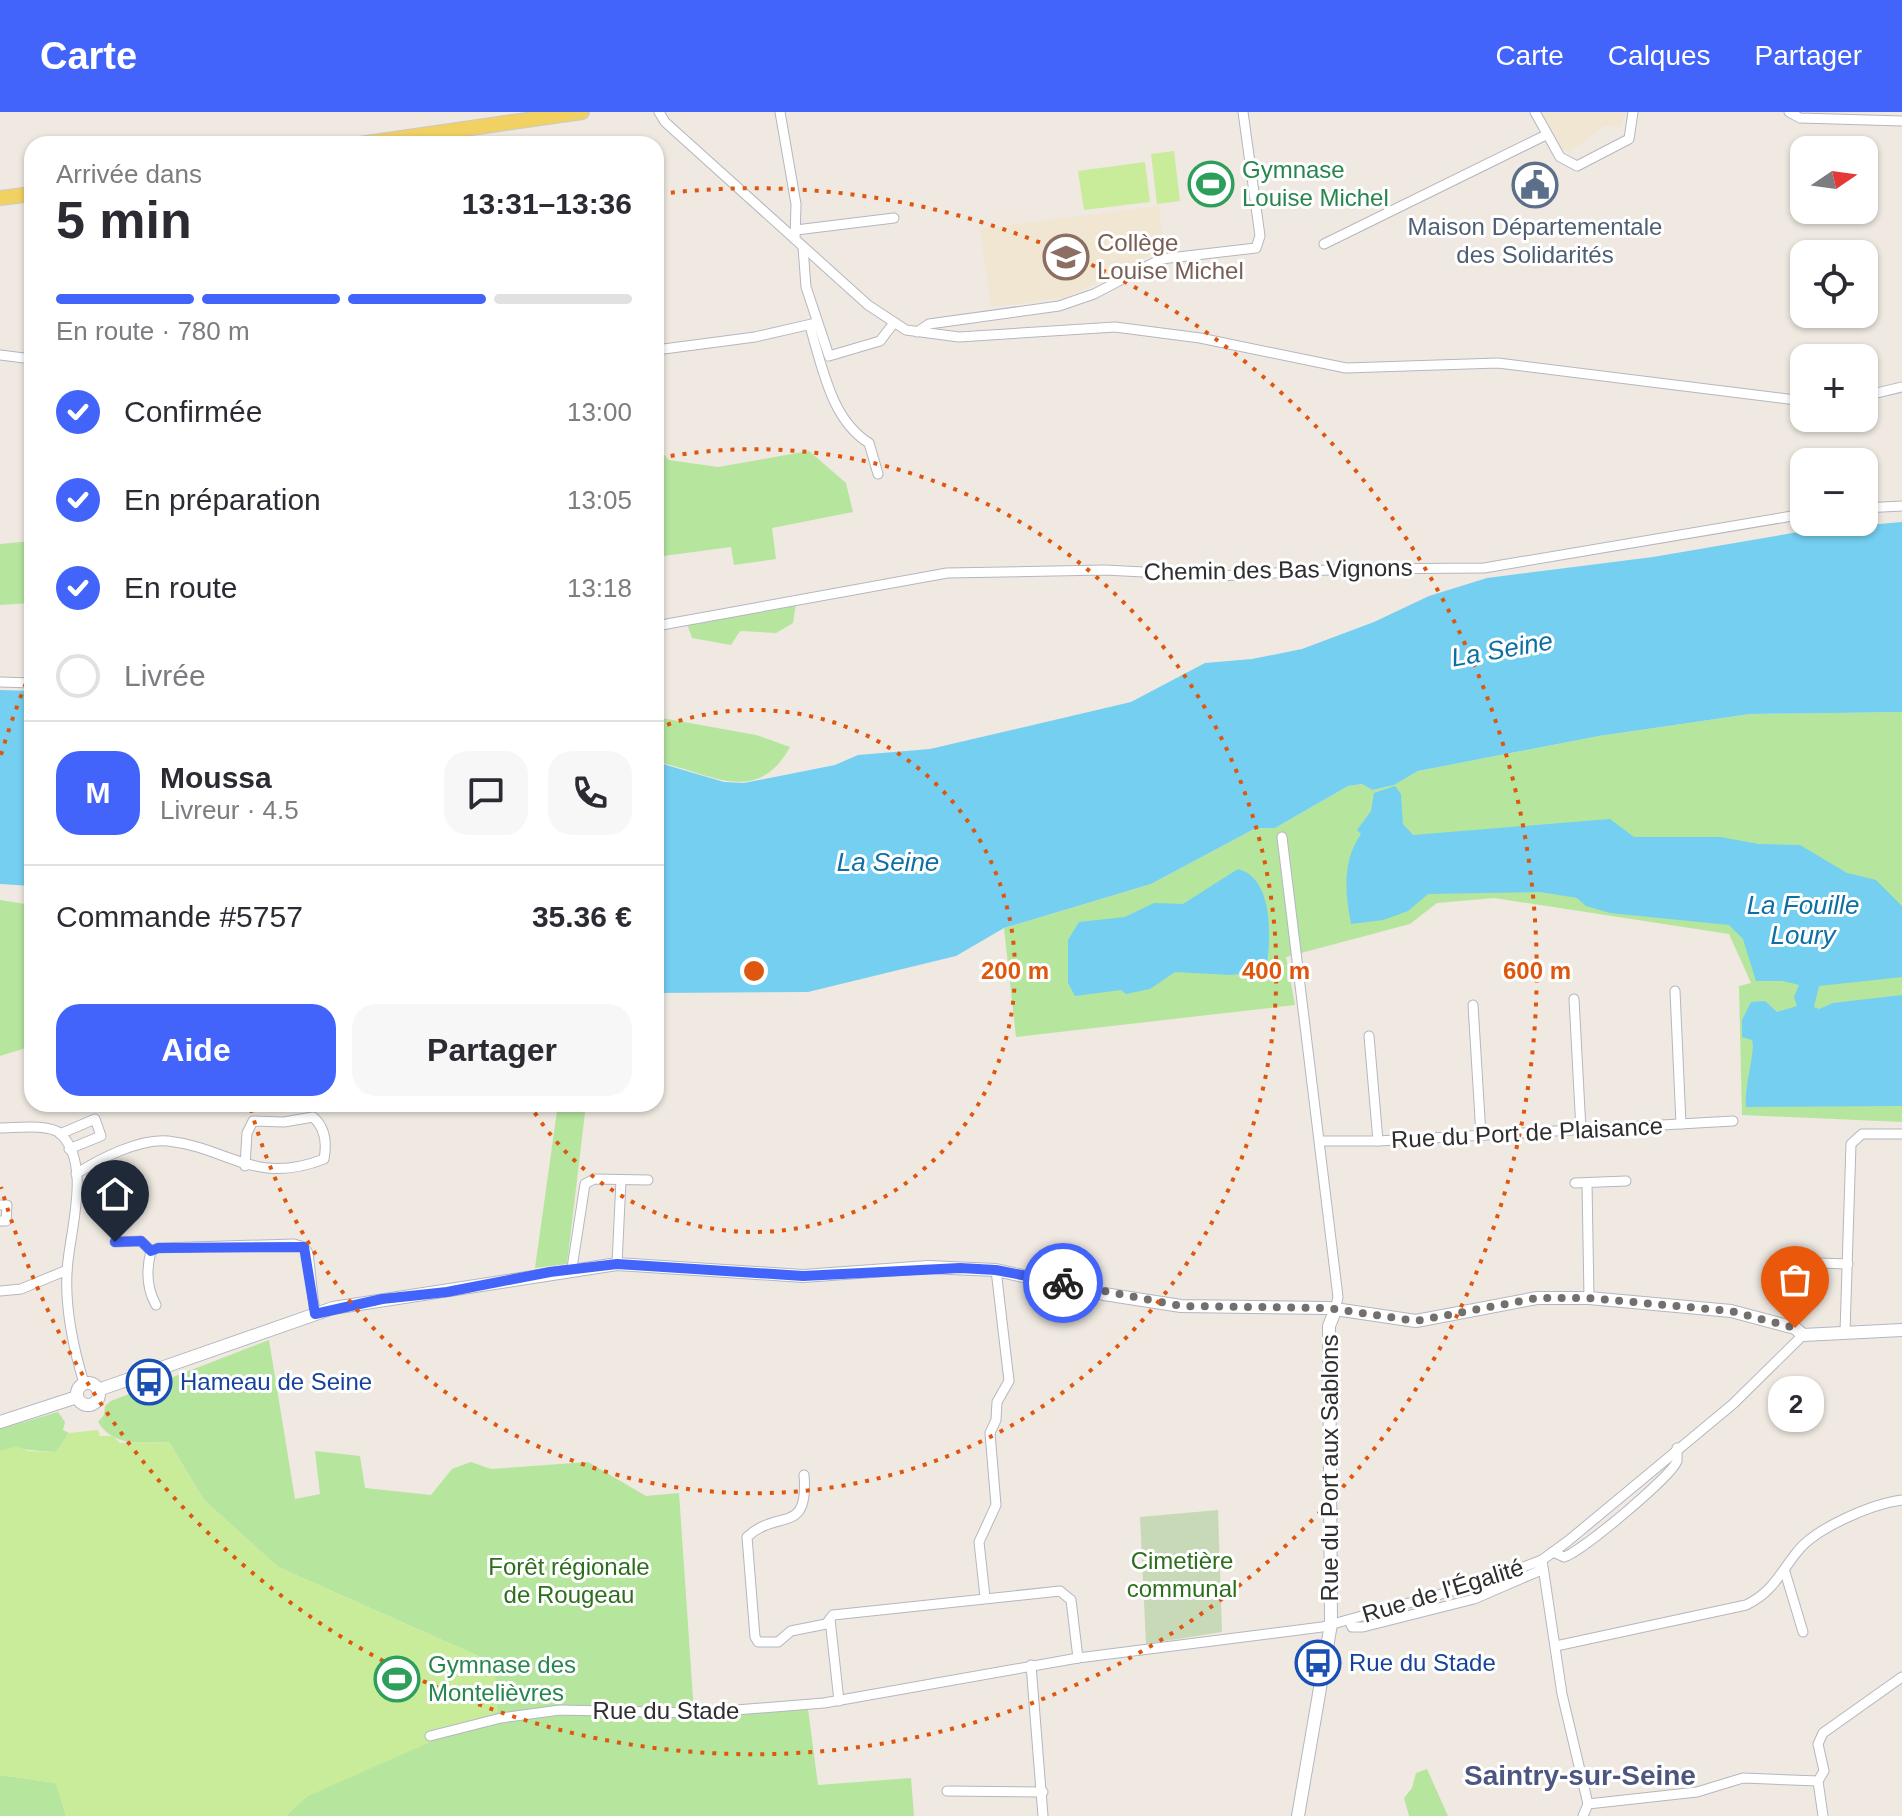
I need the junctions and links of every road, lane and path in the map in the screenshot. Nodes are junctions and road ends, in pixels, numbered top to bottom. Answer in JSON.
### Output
{"nodes":[{"id":1,"x":582,"y":112,"type":"edge"},
{"id":2,"x":659,"y":112,"type":"edge"},
{"id":3,"x":780,"y":112,"type":"edge"},
{"id":4,"x":1243,"y":112,"type":"edge"},
{"id":5,"x":1535,"y":112,"type":"edge"},
{"id":6,"x":1789,"y":112,"type":"edge"},
{"id":7,"x":1633,"y":113,"type":"edge"},
{"id":8,"x":1888,"y":116,"type":"edge"},
{"id":9,"x":1902,"y":121,"type":"edge"},
{"id":10,"x":1546,"y":135,"type":"junction"},
{"id":11,"x":416,"y":136,"type":"edge"},
{"id":12,"x":24,"y":195,"type":"edge"},
{"id":13,"x":0,"y":198,"type":"edge"},
{"id":14,"x":894,"y":218,"type":"dead end"},
{"id":15,"x":798,"y":239,"type":"junction"},
{"id":16,"x":1324,"y":244,"type":"dead end"},
{"id":17,"x":816,"y":323,"type":"junction"},
{"id":18,"x":893,"y":324,"type":"junction"},
{"id":19,"x":917,"y":332,"type":"junction"},
{"id":20,"x":664,"y":349,"type":"edge"},
{"id":21,"x":0,"y":355,"type":"edge"},
{"id":22,"x":24,"y":358,"type":"edge"},
{"id":23,"x":1902,"y":387,"type":"edge"},
{"id":24,"x":1878,"y":393,"type":"edge"},
{"id":25,"x":1790,"y":399,"type":"edge"},
{"id":26,"x":878,"y":474,"type":"dead end"},
{"id":27,"x":1902,"y":506,"type":"edge"},
{"id":28,"x":1878,"y":507,"type":"edge"},
{"id":29,"x":1790,"y":516,"type":"edge"},
{"id":30,"x":664,"y":625,"type":"edge"},
{"id":31,"x":0,"y":682,"type":"edge"},
{"id":32,"x":24,"y":683,"type":"edge"},
{"id":33,"x":1282,"y":837,"type":"dead end"},
{"id":34,"x":1675,"y":991,"type":"dead end"},
{"id":35,"x":1574,"y":999,"type":"dead end"},
{"id":36,"x":1473,"y":1005,"type":"dead end"},
{"id":37,"x":1369,"y":1036,"type":"dead end"},
{"id":38,"x":1733,"y":1121,"type":"dead end"},
{"id":39,"x":1681,"y":1124,"type":"junction"},
{"id":40,"x":0,"y":1128,"type":"edge"},
{"id":41,"x":1581,"y":1130,"type":"junction"},
{"id":42,"x":60,"y":1134,"type":"junction"},
{"id":43,"x":1902,"y":1134,"type":"edge"},
{"id":44,"x":1481,"y":1135,"type":"junction"},
{"id":45,"x":1321,"y":1141,"type":"junction"},
{"id":46,"x":1378,"y":1141,"type":"junction"},
{"id":47,"x":69,"y":1149,"type":"junction"},
{"id":48,"x":245,"y":1166,"type":"junction"},
{"id":49,"x":76,"y":1174,"type":"junction"},
{"id":50,"x":621,"y":1180,"type":"junction"},
{"id":51,"x":648,"y":1180,"type":"dead end"},
{"id":52,"x":1626,"y":1181,"type":"dead end"},
{"id":53,"x":1575,"y":1183,"type":"dead end"},
{"id":54,"x":1587,"y":1183,"type":"junction"},
{"id":55,"x":0,"y":1205,"type":"edge"},
{"id":56,"x":0,"y":1221,"type":"edge"},
{"id":57,"x":115,"y":1242,"type":"dead end"},
{"id":58,"x":151,"y":1251,"type":"junction"},
{"id":59,"x":1790,"y":1262,"type":"dead end"},
{"id":60,"x":617,"y":1264,"type":"junction"},
{"id":61,"x":1848,"y":1264,"type":"junction"},
{"id":62,"x":572,"y":1268,"type":"junction"},
{"id":63,"x":67,"y":1270,"type":"junction"},
{"id":64,"x":996,"y":1270,"type":"junction"},
{"id":65,"x":0,"y":1291,"type":"edge"},
{"id":66,"x":1589,"y":1298,"type":"junction"},
{"id":67,"x":156,"y":1305,"type":"dead end"},
{"id":68,"x":1335,"y":1311,"type":"junction"},
{"id":69,"x":315,"y":1314,"type":"junction"},
{"id":70,"x":1902,"y":1330,"type":"edge"},
{"id":71,"x":1845,"y":1332,"type":"junction"},
{"id":72,"x":1803,"y":1335,"type":"junction"},
{"id":73,"x":84,"y":1383,"type":"junction"},
{"id":74,"x":98,"y":1390,"type":"junction"},
{"id":75,"x":77,"y":1397,"type":"junction"},
{"id":76,"x":0,"y":1422,"type":"edge"},
{"id":77,"x":1677,"y":1448,"type":"junction"},
{"id":78,"x":804,"y":1475,"type":"dead end"},
{"id":79,"x":1902,"y":1500,"type":"edge"},
{"id":80,"x":1553,"y":1552,"type":"junction"},
{"id":81,"x":1542,"y":1560,"type":"junction"},
{"id":82,"x":1785,"y":1572,"type":"junction"},
{"id":83,"x":985,"y":1597,"type":"junction"},
{"id":84,"x":830,"y":1619,"type":"junction"},
{"id":85,"x":1331,"y":1624,"type":"junction"},
{"id":86,"x":1803,"y":1632,"type":"dead end"},
{"id":87,"x":1556,"y":1646,"type":"junction"},
{"id":88,"x":1078,"y":1658,"type":"junction"},
{"id":89,"x":1031,"y":1665,"type":"junction"},
{"id":90,"x":1902,"y":1677,"type":"edge"},
{"id":91,"x":839,"y":1701,"type":"junction"},
{"id":92,"x":430,"y":1736,"type":"dead end"},
{"id":93,"x":1818,"y":1781,"type":"junction"},
{"id":94,"x":947,"y":1791,"type":"dead end"},
{"id":95,"x":1043,"y":1792,"type":"junction"},
{"id":96,"x":1588,"y":1804,"type":"junction"},
{"id":97,"x":1043,"y":1816,"type":"edge"},
{"id":98,"x":1298,"y":1816,"type":"edge"},
{"id":99,"x":1583,"y":1816,"type":"edge"},
{"id":100,"x":1823,"y":1816,"type":"edge"}],
"edges":[{"from":1,"to":11,"type":"main road"},
{"from":2,"to":15,"type":"street"},
{"from":3,"to":15,"type":"street"},
{"from":4,"to":19,"type":"street"},
{"from":5,"to":10,"type":"street"},
{"from":6,"to":8,"type":"street"},
{"from":7,"to":10,"type":"street"},
{"from":8,"to":9,"type":"street"},
{"from":10,"to":16,"type":"street"},
{"from":12,"to":13,"type":"main road"},
{"from":14,"to":15,"type":"street"},
{"from":15,"to":17,"type":"street"},
{"from":15,"to":18,"type":"street"},
{"from":17,"to":18,"type":"street"},
{"from":17,"to":20,"type":"street"},
{"from":17,"to":26,"type":"street"},
{"from":18,"to":19,"type":"street"},
{"from":19,"to":25,"type":"street"},
{"from":21,"to":22,"type":"street"},
{"from":23,"to":24,"type":"street"},
{"from":27,"to":28,"type":"street"},
{"from":29,"to":30,"type":"street","name":"Chemin des Bas Vignons"},
{"from":31,"to":32,"type":"street"},
{"from":33,"to":45,"type":"street","name":"Rue du Port aux Sablons"},
{"from":34,"to":39,"type":"street"},
{"from":35,"to":41,"type":"street"},
{"from":36,"to":44,"type":"street"},
{"from":37,"to":46,"type":"street"},
{"from":38,"to":39,"type":"street","name":"Rue du Port de Plaisance"},
{"from":39,"to":41,"type":"street","name":"Rue du Port de Plaisance"},
{"from":40,"to":42,"type":"street"},
{"from":41,"to":44,"type":"street","name":"Rue du Port de Plaisance"},
{"from":42,"to":47,"type":"street"},
{"from":42,"to":47,"type":"street"},
{"from":43,"to":61,"type":"street"},
{"from":44,"to":46,"type":"street","name":"Rue du Port de Plaisance"},
{"from":45,"to":46,"type":"street","name":"Rue du Port de Plaisance"},
{"from":45,"to":68,"type":"street","name":"Rue du Port aux Sablons"},
{"from":47,"to":49,"type":"street"},
{"from":48,"to":48,"type":"street"},
{"from":48,"to":49,"type":"street"},
{"from":49,"to":63,"type":"street"},
{"from":50,"to":51,"type":"street"},
{"from":50,"to":60,"type":"street"},
{"from":50,"to":62,"type":"street"},
{"from":52,"to":54,"type":"street"},
{"from":53,"to":54,"type":"street"},
{"from":54,"to":66,"type":"street"},
{"from":55,"to":56,"type":"street"},
{"from":57,"to":58,"type":"street"},
{"from":58,"to":67,"type":"street"},
{"from":58,"to":69,"type":"street"},
{"from":59,"to":61,"type":"street"},
{"from":60,"to":62,"type":"street"},
{"from":60,"to":64,"type":"street"},
{"from":61,"to":71,"type":"street"},
{"from":62,"to":69,"type":"street"},
{"from":63,"to":65,"type":"street"},
{"from":63,"to":73,"type":"street"},
{"from":64,"to":68,"type":"street"},
{"from":64,"to":83,"type":"street"},
{"from":66,"to":68,"type":"street"},
{"from":66,"to":72,"type":"street"},
{"from":68,"to":85,"type":"street","name":"Rue du Port aux Sablons"},
{"from":69,"to":74,"type":"street"},
{"from":70,"to":71,"type":"street"},
{"from":71,"to":72,"type":"street"},
{"from":72,"to":77,"type":"street","name":"Rue de l'Égalité"},
{"from":73,"to":74,"type":"street"},
{"from":73,"to":75,"type":"street"},
{"from":74,"to":75,"type":"street"},
{"from":75,"to":76,"type":"street"},
{"from":77,"to":80,"type":"street","name":"Rue de l'Égalité"},
{"from":77,"to":80,"type":"street","name":"Rue de l'Égalité"},
{"from":78,"to":84,"type":"street"},
{"from":79,"to":82,"type":"street"},
{"from":80,"to":81,"type":"street","name":"Rue de l'Égalité"},
{"from":81,"to":85,"type":"street","name":"Rue de l'Égalité"},
{"from":81,"to":87,"type":"street"},
{"from":82,"to":86,"type":"street"},
{"from":82,"to":87,"type":"street"},
{"from":83,"to":84,"type":"street"},
{"from":83,"to":88,"type":"street"},
{"from":84,"to":91,"type":"street"},
{"from":85,"to":88,"type":"street","name":"Rue du Stade"},
{"from":85,"to":98,"type":"street","name":"Rue du Port aux Sablons"},
{"from":87,"to":96,"type":"street"},
{"from":88,"to":89,"type":"street","name":"Rue du Stade"},
{"from":89,"to":91,"type":"street","name":"Rue du Stade"},
{"from":89,"to":95,"type":"street"},
{"from":90,"to":93,"type":"street"},
{"from":91,"to":92,"type":"street","name":"Rue du Stade"},
{"from":93,"to":96,"type":"street"},
{"from":93,"to":100,"type":"street"},
{"from":94,"to":95,"type":"street"},
{"from":95,"to":97,"type":"street"},
{"from":96,"to":99,"type":"street"}]}
